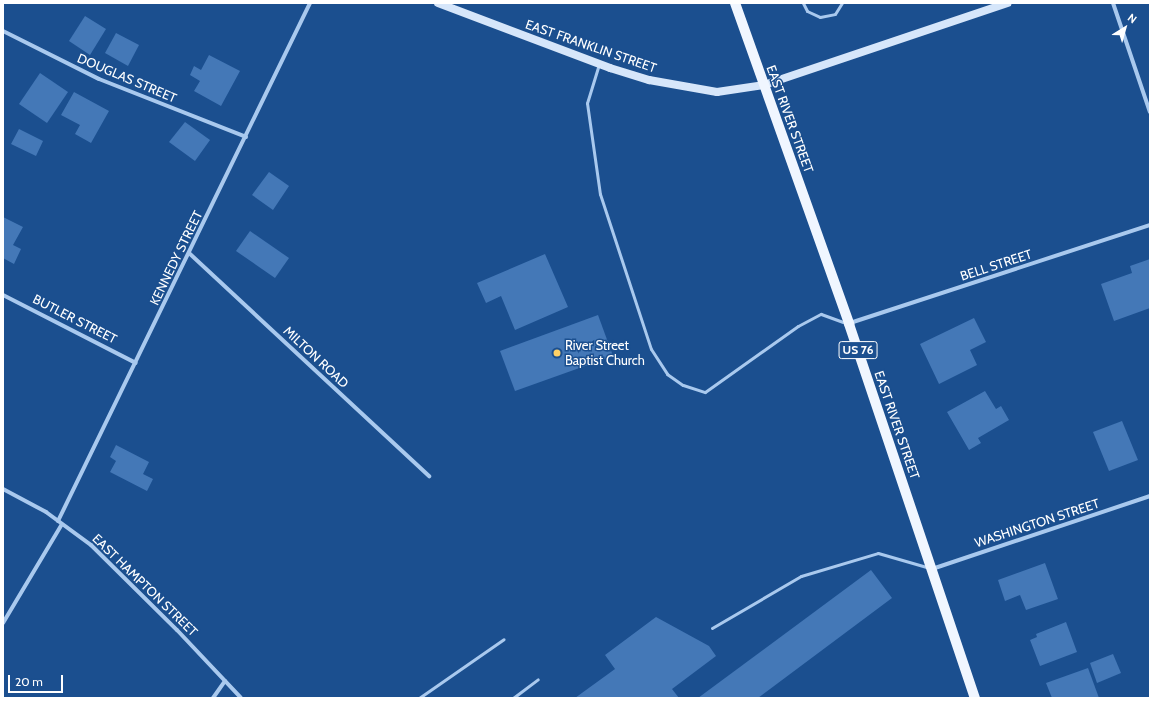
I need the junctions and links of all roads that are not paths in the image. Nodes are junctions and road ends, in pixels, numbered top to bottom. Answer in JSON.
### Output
{"nodes":[{"id":1,"x":310,"y":3,"type":"edge"},
{"id":2,"x":438,"y":3,"type":"edge"},
{"id":3,"x":735,"y":3,"type":"edge"},
{"id":4,"x":803,"y":3,"type":"edge"},
{"id":5,"x":842,"y":3,"type":"edge"},
{"id":6,"x":1008,"y":3,"type":"edge"},
{"id":7,"x":1114,"y":3,"type":"edge"},
{"id":8,"x":987,"y":6,"type":"edge"},
{"id":9,"x":3,"y":31,"type":"edge"},
{"id":10,"x":599,"y":64,"type":"junction"},
{"id":11,"x":764,"y":85,"type":"junction"},
{"id":12,"x":1150,"y":112,"type":"edge"},
{"id":13,"x":246,"y":137,"type":"junction"},
{"id":14,"x":1150,"y":225,"type":"edge"},
{"id":15,"x":189,"y":253,"type":"junction"},
{"id":16,"x":3,"y":295,"type":"edge"},
{"id":17,"x":849,"y":324,"type":"junction"},
{"id":18,"x":136,"y":363,"type":"junction"},
{"id":19,"x":430,"y":476,"type":"dead end"},
{"id":20,"x":3,"y":489,"type":"edge"},
{"id":21,"x":1150,"y":496,"type":"edge"},
{"id":22,"x":60,"y":522,"type":"junction"},
{"id":23,"x":931,"y":569,"type":"junction"},
{"id":24,"x":3,"y":623,"type":"edge"},
{"id":25,"x":712,"y":628,"type":"dead end"},
{"id":26,"x":504,"y":640,"type":"dead end"},
{"id":27,"x":538,"y":679,"type":"dead end"},
{"id":28,"x":225,"y":681,"type":"junction"},
{"id":29,"x":213,"y":698,"type":"edge"},
{"id":30,"x":240,"y":698,"type":"edge"},
{"id":31,"x":419,"y":698,"type":"edge"},
{"id":32,"x":513,"y":698,"type":"edge"},
{"id":33,"x":975,"y":698,"type":"edge"}],
"edges":[{"from":1,"to":13,"type":"street","name":"KENNEDY STREET"},
{"from":2,"to":10,"type":"street","name":"EAST FRANKLIN STREET"},
{"from":3,"to":11,"type":"main road","name":"EAST RIVER STREET","number":"US 76"},
{"from":4,"to":5,"type":"lane"},
{"from":6,"to":8,"type":"street","name":"EAST FRANKLIN STREET"},
{"from":7,"to":12,"type":"street"},
{"from":8,"to":11,"type":"street","name":"EAST FRANKLIN STREET"},
{"from":9,"to":13,"type":"street","name":"DOUGLAS STREET"},
{"from":10,"to":11,"type":"street","name":"EAST FRANKLIN STREET"},
{"from":10,"to":17,"type":"lane"},
{"from":11,"to":17,"type":"main road","name":"EAST RIVER STREET","number":"US 76"},
{"from":13,"to":15,"type":"street","name":"KENNEDY STREET"},
{"from":14,"to":17,"type":"street","name":"BELL STREET"},
{"from":15,"to":18,"type":"street","name":"KENNEDY STREET"},
{"from":15,"to":19,"type":"street","name":"MILTON ROAD"},
{"from":16,"to":18,"type":"street","name":"BUTLER STREET"},
{"from":17,"to":23,"type":"main road","name":"EAST RIVER STREET","number":"US 76"},
{"from":18,"to":22,"type":"street","name":"KENNEDY STREET"},
{"from":20,"to":22,"type":"street","name":"EAST HAMPTON STREET"},
{"from":21,"to":23,"type":"street","name":"WASHINGTON STREET"},
{"from":22,"to":24,"type":"street","name":"KENNEDY STREET"},
{"from":22,"to":28,"type":"street","name":"EAST HAMPTON STREET"},
{"from":23,"to":25,"type":"lane"},
{"from":23,"to":33,"type":"main road","name":"EAST RIVER STREET","number":"US 76"},
{"from":26,"to":31,"type":"lane"},
{"from":27,"to":32,"type":"lane"},
{"from":28,"to":29,"type":"street"},
{"from":28,"to":30,"type":"street","name":"EAST HAMPTON STREET"}]}
